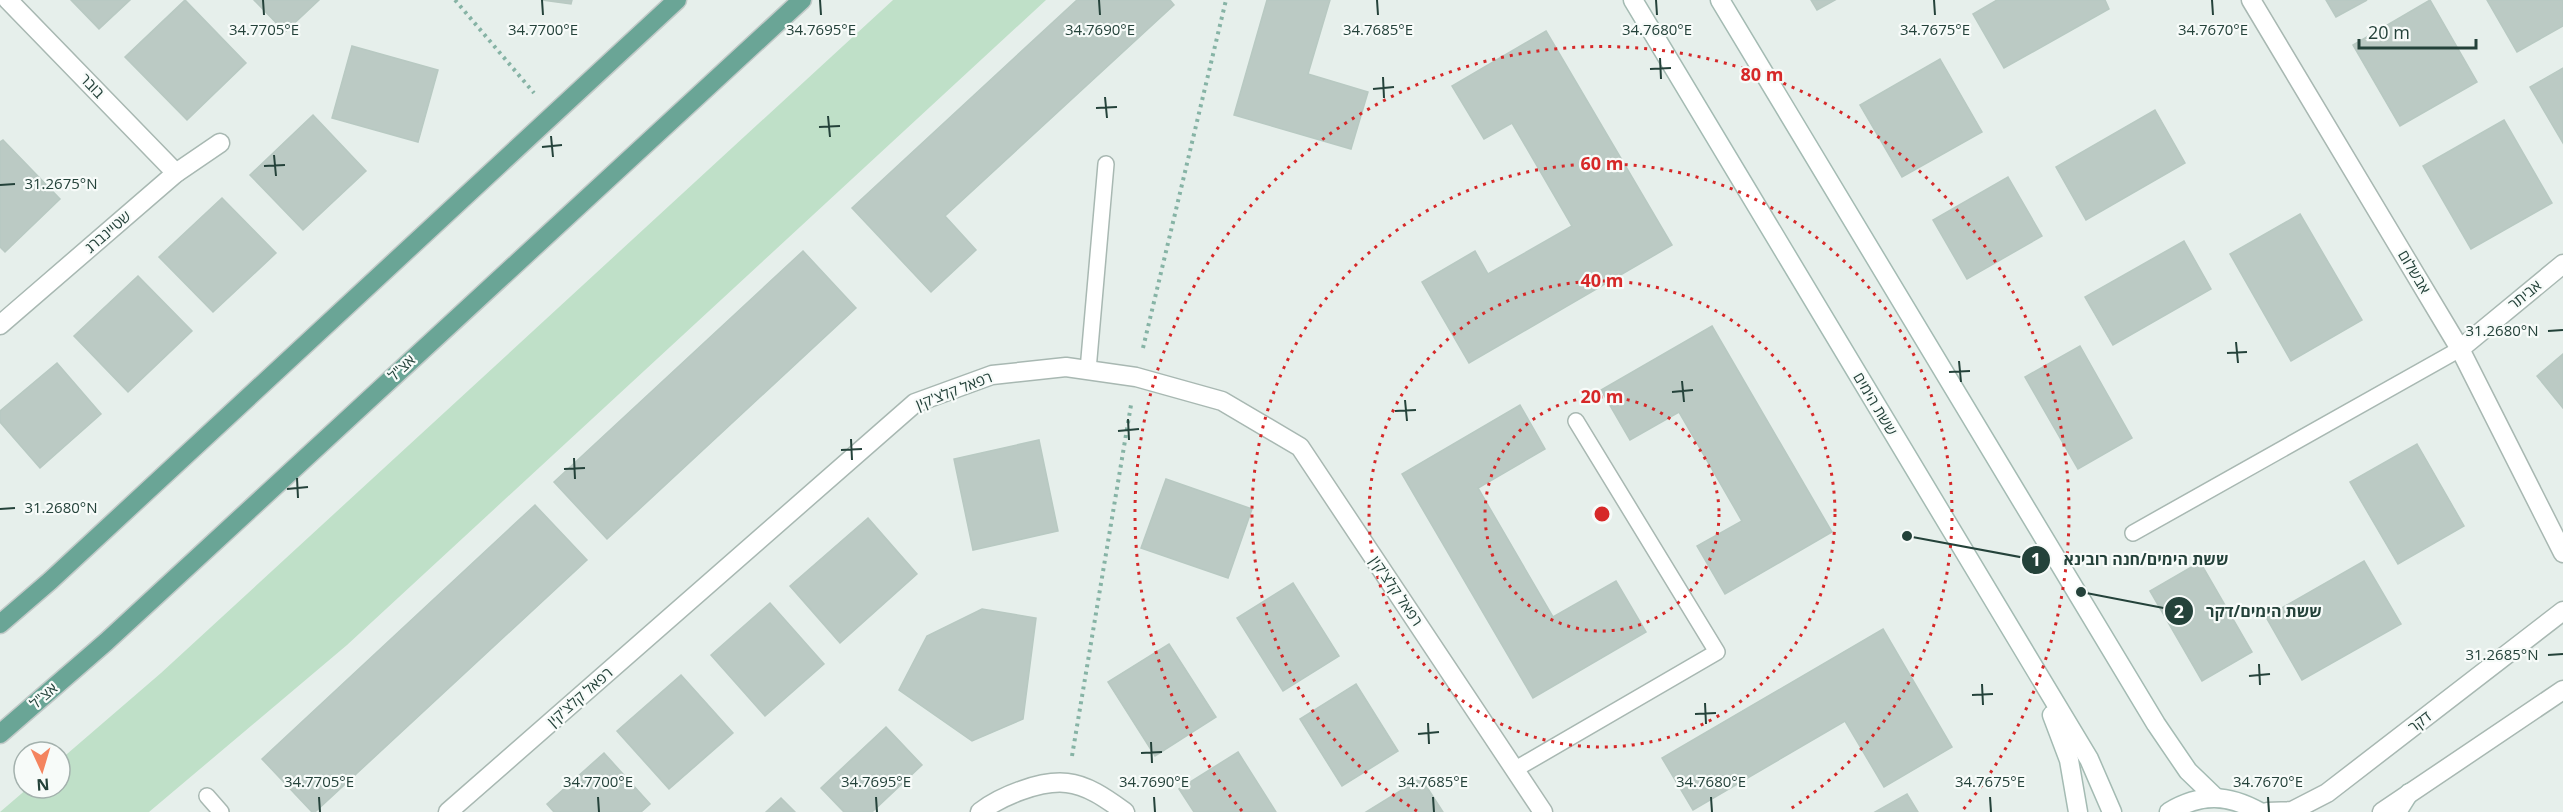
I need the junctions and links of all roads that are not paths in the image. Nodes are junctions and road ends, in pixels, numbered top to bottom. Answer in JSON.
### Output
{"nodes":[{"id":1,"x":8,"y":0,"type":"edge"},
{"id":2,"x":677,"y":0,"type":"edge"},
{"id":3,"x":802,"y":0,"type":"edge"},
{"id":4,"x":1633,"y":0,"type":"edge"},
{"id":5,"x":1720,"y":0,"type":"edge"},
{"id":6,"x":2251,"y":0,"type":"edge"},
{"id":7,"x":220,"y":143,"type":"dead end"},
{"id":8,"x":1106,"y":164,"type":"dead end"},
{"id":9,"x":176,"y":173,"type":"junction"},
{"id":10,"x":2563,"y":264,"type":"edge"},
{"id":11,"x":0,"y":326,"type":"edge"},
{"id":12,"x":2460,"y":349,"type":"junction"},
{"id":13,"x":1088,"y":370,"type":"junction"},
{"id":14,"x":1576,"y":421,"type":"dead end"},
{"id":15,"x":2133,"y":533,"type":"dead end"},
{"id":16,"x":2563,"y":553,"type":"edge"},
{"id":17,"x":2563,"y":611,"type":"edge"},
{"id":18,"x":0,"y":624,"type":"edge"},
{"id":19,"x":2036,"y":671,"type":"junction"},
{"id":20,"x":2563,"y":690,"type":"edge"},
{"id":21,"x":0,"y":734,"type":"edge"},
{"id":22,"x":1514,"y":770,"type":"junction"},
{"id":23,"x":2409,"y":794,"type":"junction"},
{"id":24,"x":207,"y":796,"type":"dead end"},
{"id":25,"x":2215,"y":797,"type":"junction"},
{"id":26,"x":221,"y":812,"type":"edge"},
{"id":27,"x":448,"y":812,"type":"edge"},
{"id":28,"x":980,"y":812,"type":"edge"},
{"id":29,"x":1125,"y":812,"type":"edge"},
{"id":30,"x":1543,"y":812,"type":"edge"},
{"id":31,"x":2078,"y":812,"type":"edge"},
{"id":32,"x":2112,"y":812,"type":"edge"},
{"id":33,"x":2169,"y":812,"type":"edge"},
{"id":34,"x":2260,"y":812,"type":"edge"},
{"id":35,"x":2267,"y":812,"type":"edge"},
{"id":36,"x":2382,"y":812,"type":"edge"},
{"id":37,"x":2397,"y":812,"type":"edge"}],
"edges":[{"from":1,"to":9,"type":"street","name":"בובר"},
{"from":2,"to":18,"type":"main road"},
{"from":3,"to":21,"type":"main road","name":"אצ\"ל"},
{"from":4,"to":19,"type":"street","name":"ששת הימים"},
{"from":5,"to":25,"type":"street"},
{"from":6,"to":12,"type":"street","name":"אבשלום"},
{"from":7,"to":9,"type":"street","name":"שטיינברג"},
{"from":8,"to":13,"type":"lane"},
{"from":9,"to":11,"type":"street","name":"שטיינברג"},
{"from":10,"to":12,"type":"street","name":"אביתר"},
{"from":12,"to":15,"type":"lane"},
{"from":12,"to":16,"type":"street","name":"אבשלום"},
{"from":13,"to":22,"type":"street","name":"רפאל קלצ'קין"},
{"from":13,"to":27,"type":"street","name":"רפאל קלצ'קין"},
{"from":14,"to":22,"type":"lane"},
{"from":17,"to":35,"type":"street","name":"דקר"},
{"from":19,"to":31,"type":"street"},
{"from":19,"to":32,"type":"street","name":"ששת הימים"},
{"from":20,"to":23,"type":"street"},
{"from":22,"to":30,"type":"street","name":"רפאל קלצ'קין"},
{"from":23,"to":36,"type":"street"},
{"from":23,"to":37,"type":"street"},
{"from":24,"to":26,"type":"lane"},
{"from":25,"to":33,"type":"street"},
{"from":25,"to":34,"type":"street"},
{"from":28,"to":29,"type":"street"}]}
